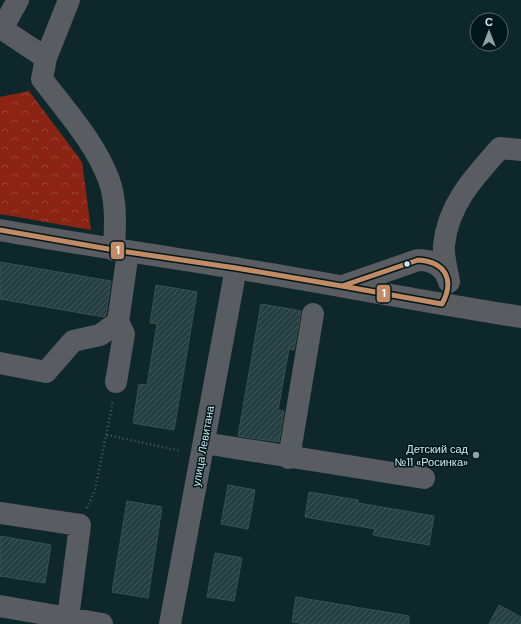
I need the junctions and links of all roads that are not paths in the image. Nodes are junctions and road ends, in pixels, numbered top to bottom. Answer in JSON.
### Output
{"nodes":[{"id":1,"x":18,"y":0,"type":"edge"},
{"id":2,"x":69,"y":0,"type":"edge"},
{"id":3,"x":46,"y":58,"type":"junction"},
{"id":4,"x":521,"y":150,"type":"edge"},
{"id":5,"x":0,"y":230,"type":"edge"},
{"id":6,"x":444,"y":245,"type":"junction"},
{"id":7,"x":121,"y":251,"type":"junction"},
{"id":8,"x":418,"y":260,"type":"junction"},
{"id":9,"x":236,"y":268,"type":"junction"},
{"id":10,"x":449,"y":281,"type":"junction"},
{"id":11,"x":340,"y":287,"type":"junction"},
{"id":12,"x":442,"y":304,"type":"junction"},
{"id":13,"x":313,"y":314,"type":"dead end"},
{"id":14,"x":521,"y":317,"type":"edge"},
{"id":15,"x":118,"y":322,"type":"junction"},
{"id":16,"x":0,"y":363,"type":"edge"},
{"id":17,"x":116,"y":382,"type":"road end"},
{"id":18,"x":202,"y":449,"type":"junction"},
{"id":19,"x":290,"y":458,"type":"junction"},
{"id":20,"x":424,"y":478,"type":"dead end"},
{"id":21,"x":0,"y":513,"type":"edge"},
{"id":22,"x":0,"y":606,"type":"edge"},
{"id":23,"x":68,"y":618,"type":"junction"},
{"id":24,"x":102,"y":624,"type":"edge"},
{"id":25,"x":170,"y":624,"type":"edge"}],
"edges":[{"from":1,"to":3,"type":"street"},
{"from":2,"to":3,"type":"street"},
{"from":3,"to":7,"type":"street"},
{"from":4,"to":6,"type":"street"},
{"from":5,"to":7,"type":"street"},
{"from":6,"to":8,"type":"street"},
{"from":6,"to":10,"type":"street"},
{"from":7,"to":9,"type":"street"},
{"from":7,"to":15,"type":"street"},
{"from":8,"to":10,"type":"street"},
{"from":8,"to":11,"type":"street"},
{"from":9,"to":11,"type":"street"},
{"from":9,"to":18,"type":"street","name":"улица Левитана"},
{"from":10,"to":12,"type":"street"},
{"from":11,"to":12,"type":"street"},
{"from":12,"to":14,"type":"street"},
{"from":13,"to":19,"type":"street"},
{"from":15,"to":16,"type":"street"},
{"from":15,"to":17,"type":"street"},
{"from":18,"to":19,"type":"street"},
{"from":18,"to":25,"type":"street","name":"улица Левитана"},
{"from":19,"to":20,"type":"street"},
{"from":21,"to":23,"type":"street"},
{"from":22,"to":23,"type":"street"},
{"from":23,"to":24,"type":"street"}]}
